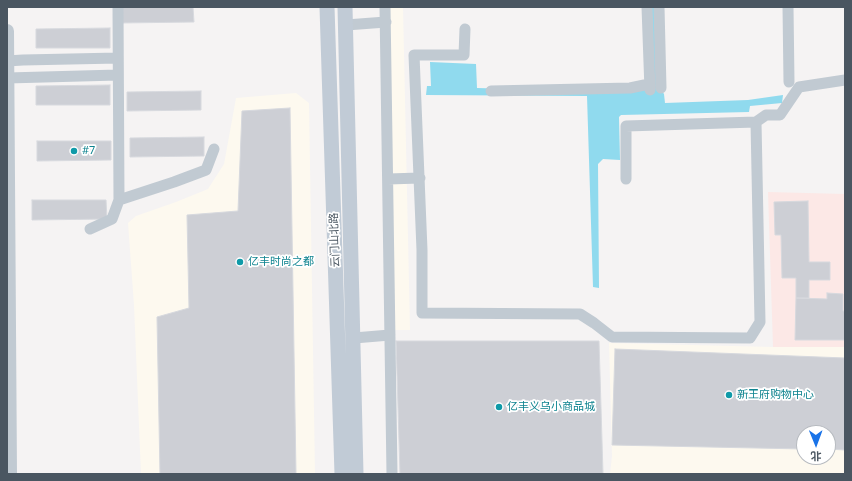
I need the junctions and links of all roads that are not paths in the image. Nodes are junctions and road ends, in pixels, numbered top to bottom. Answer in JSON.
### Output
{"nodes":[{"id":1,"x":118,"y":7,"type":"edge"},
{"id":2,"x":327,"y":7,"type":"edge"},
{"id":3,"x":345,"y":7,"type":"edge"},
{"id":4,"x":385,"y":7,"type":"edge"},
{"id":5,"x":648,"y":7,"type":"edge"},
{"id":6,"x":659,"y":7,"type":"edge"},
{"id":7,"x":788,"y":7,"type":"edge"},
{"id":8,"x":386,"y":22,"type":"junction"},
{"id":9,"x":346,"y":25,"type":"junction"},
{"id":10,"x":465,"y":28,"type":"dead end"},
{"id":11,"x":7,"y":30,"type":"edge"},
{"id":12,"x":118,"y":58,"type":"junction"},
{"id":13,"x":7,"y":61,"type":"edge"},
{"id":14,"x":118,"y":75,"type":"junction"},
{"id":15,"x":7,"y":78,"type":"edge"},
{"id":16,"x":845,"y":80,"type":"edge"},
{"id":17,"x":789,"y":82,"type":"dead end"},
{"id":18,"x":661,"y":88,"type":"dead end"},
{"id":19,"x":491,"y":91,"type":"dead end"},
{"id":20,"x":756,"y":122,"type":"junction"},
{"id":21,"x":214,"y":149,"type":"dead end"},
{"id":22,"x":420,"y":178,"type":"junction"},
{"id":23,"x":388,"y":179,"type":"junction"},
{"id":24,"x":626,"y":179,"type":"dead end"},
{"id":25,"x":119,"y":200,"type":"junction"},
{"id":26,"x":90,"y":229,"type":"dead end"},
{"id":27,"x":390,"y":335,"type":"junction"},
{"id":28,"x":354,"y":338,"type":"junction"},
{"id":29,"x":10,"y":474,"type":"edge"},
{"id":30,"x":342,"y":474,"type":"edge"},
{"id":31,"x":356,"y":474,"type":"edge"},
{"id":32,"x":392,"y":474,"type":"edge"}],
"edges":[{"from":1,"to":12,"type":"street"},
{"from":2,"to":30,"type":"main road","name":"云门山北路"},
{"from":3,"to":9,"type":"main road","name":"云门山北路"},
{"from":4,"to":8,"type":"street"},
{"from":5,"to":19,"type":"street"},
{"from":6,"to":18,"type":"street"},
{"from":7,"to":17,"type":"street"},
{"from":8,"to":9,"type":"street"},
{"from":8,"to":23,"type":"street"},
{"from":9,"to":28,"type":"main road","name":"云门山北路"},
{"from":10,"to":22,"type":"street"},
{"from":11,"to":13,"type":"street"},
{"from":12,"to":13,"type":"street"},
{"from":12,"to":14,"type":"street"},
{"from":13,"to":15,"type":"street"},
{"from":14,"to":15,"type":"street"},
{"from":14,"to":25,"type":"street"},
{"from":15,"to":29,"type":"street"},
{"from":16,"to":20,"type":"street"},
{"from":20,"to":22,"type":"street"},
{"from":20,"to":24,"type":"street"},
{"from":21,"to":25,"type":"street"},
{"from":22,"to":23,"type":"street"},
{"from":23,"to":27,"type":"street"},
{"from":25,"to":26,"type":"street"},
{"from":27,"to":28,"type":"street"},
{"from":27,"to":32,"type":"street"},
{"from":28,"to":31,"type":"main road","name":"云门山北路"}]}
